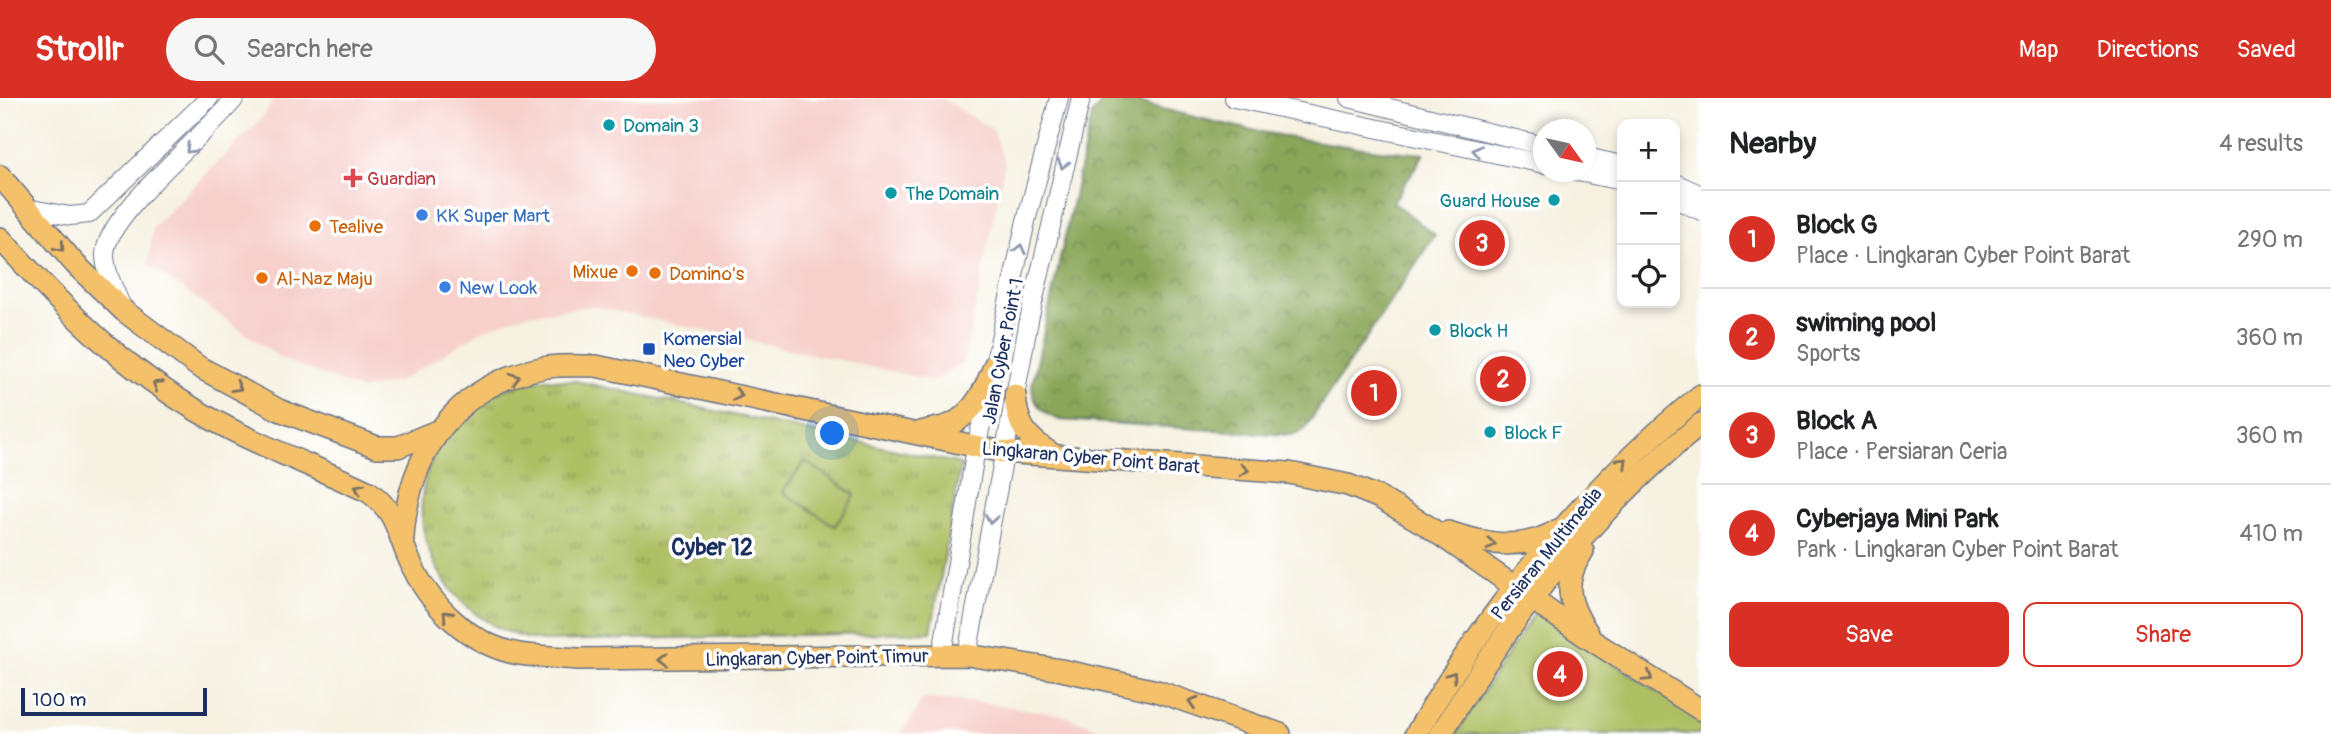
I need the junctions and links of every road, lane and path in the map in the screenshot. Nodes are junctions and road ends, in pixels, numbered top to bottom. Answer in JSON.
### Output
{"nodes":[{"id":1,"x":209,"y":98,"type":"edge"},
{"id":2,"x":235,"y":98,"type":"edge"},
{"id":3,"x":1234,"y":98,"type":"edge"},
{"id":4,"x":1349,"y":98,"type":"edge"},
{"id":5,"x":1081,"y":99,"type":"edge"},
{"id":6,"x":1057,"y":101,"type":"edge"},
{"id":7,"x":1533,"y":143,"type":"edge"},
{"id":8,"x":1596,"y":159,"type":"edge"},
{"id":9,"x":1533,"y":162,"type":"edge"},
{"id":10,"x":1617,"y":164,"type":"edge"},
{"id":11,"x":0,"y":176,"type":"edge"},
{"id":12,"x":1596,"y":176,"type":"edge"},
{"id":13,"x":1617,"y":180,"type":"edge"},
{"id":14,"x":1680,"y":185,"type":"edge"},
{"id":15,"x":1701,"y":195,"type":"edge"},
{"id":16,"x":1680,"y":201,"type":"edge"},
{"id":17,"x":26,"y":208,"type":"junction"},
{"id":18,"x":1701,"y":211,"type":"edge"},
{"id":19,"x":0,"y":238,"type":"edge"},
{"id":20,"x":124,"y":311,"type":"junction"},
{"id":21,"x":995,"y":364,"type":"junction"},
{"id":22,"x":1701,"y":394,"type":"edge"},
{"id":23,"x":1015,"y":395,"type":"junction"},
{"id":24,"x":442,"y":428,"type":"junction"},
{"id":25,"x":1695,"y":428,"type":"edge"},
{"id":26,"x":913,"y":435,"type":"junction"},
{"id":27,"x":976,"y":448,"type":"junction"},
{"id":28,"x":1003,"y":452,"type":"junction"},
{"id":29,"x":1054,"y":456,"type":"junction"},
{"id":30,"x":1426,"y":525,"type":"junction"},
{"id":31,"x":1563,"y":526,"type":"junction"},
{"id":32,"x":403,"y":537,"type":"junction"},
{"id":33,"x":1523,"y":594,"type":"junction"},
{"id":34,"x":1595,"y":643,"type":"junction"},
{"id":35,"x":942,"y":654,"type":"junction"},
{"id":36,"x":967,"y":655,"type":"junction"},
{"id":37,"x":1701,"y":710,"type":"edge"},
{"id":38,"x":1280,"y":734,"type":"edge"},
{"id":39,"x":1416,"y":734,"type":"edge"},
{"id":40,"x":1441,"y":734,"type":"edge"}],
"edges":[{"from":1,"to":17,"type":"street"},
{"from":2,"to":20,"type":"street","one_way":true},
{"from":9,"to":3,"type":"street","one_way":true},
{"from":4,"to":7,"type":"street"},
{"from":5,"to":23,"type":"street","name":"Jalan Cyber Point 1","one_way":true},
{"from":21,"to":6,"type":"street","name":"Jalan Cyber Point 1","one_way":true},
{"from":8,"to":10,"type":"street"},
{"from":11,"to":17,"type":"main road"},
{"from":12,"to":13,"type":"street"},
{"from":14,"to":15,"type":"street"},
{"from":16,"to":18,"type":"street"},
{"from":17,"to":20,"type":"main road","one_way":true},
{"from":32,"to":19,"type":"main road","name":"Lingkaran Cyber Point Timur","one_way":true},
{"from":20,"to":24,"type":"main road","one_way":true},
{"from":21,"to":26,"type":"main road"},
{"from":21,"to":27,"type":"street","name":"Jalan Cyber Point 1"},
{"from":31,"to":22,"type":"main road","name":"Persiaran Multimedia","one_way":true},
{"from":23,"to":28,"type":"street","name":"Jalan Cyber Point 1"},
{"from":23,"to":29,"type":"main road"},
{"from":24,"to":26,"type":"main road","name":"Lingkaran Cyber Point Barat","one_way":true},
{"from":24,"to":32,"type":"main road"},
{"from":25,"to":33,"type":"main road","name":"Persiaran Multimedia"},
{"from":25,"to":34,"type":"main road"},
{"from":26,"to":27,"type":"main road","name":"Lingkaran Cyber Point Barat"},
{"from":27,"to":28,"type":"main road","name":"Lingkaran Cyber Point Barat"},
{"from":27,"to":35,"type":"street","name":"Jalan Cyber Point 1"},
{"from":28,"to":29,"type":"main road","name":"Lingkaran Cyber Point Barat"},
{"from":28,"to":36,"type":"street","name":"Jalan Cyber Point 1","one_way":true},
{"from":29,"to":30,"type":"main road","name":"Lingkaran Cyber Point Barat","one_way":true},
{"from":30,"to":31,"type":"main road","one_way":true},
{"from":30,"to":33,"type":"main road","name":"Lingkaran Cyber Point Barat"},
{"from":31,"to":33,"type":"main road","name":"Persiaran Multimedia"},
{"from":35,"to":32,"type":"main road","name":"Lingkaran Cyber Point Timur","one_way":true},
{"from":33,"to":34,"type":"main road","name":"Lingkaran Cyber Point Barat"},
{"from":39,"to":33,"type":"main road","name":"Persiaran Multimedia","one_way":true},
{"from":33,"to":40,"type":"main road","name":"Persiaran Multimedia"},
{"from":34,"to":37,"type":"main road","name":"Lingkaran Cyber Point Barat","one_way":true},
{"from":35,"to":36,"type":"main road","name":"Lingkaran Cyber Point Timur"},
{"from":38,"to":36,"type":"main road","name":"Lingkaran Cyber Point Timur","one_way":true}]}
